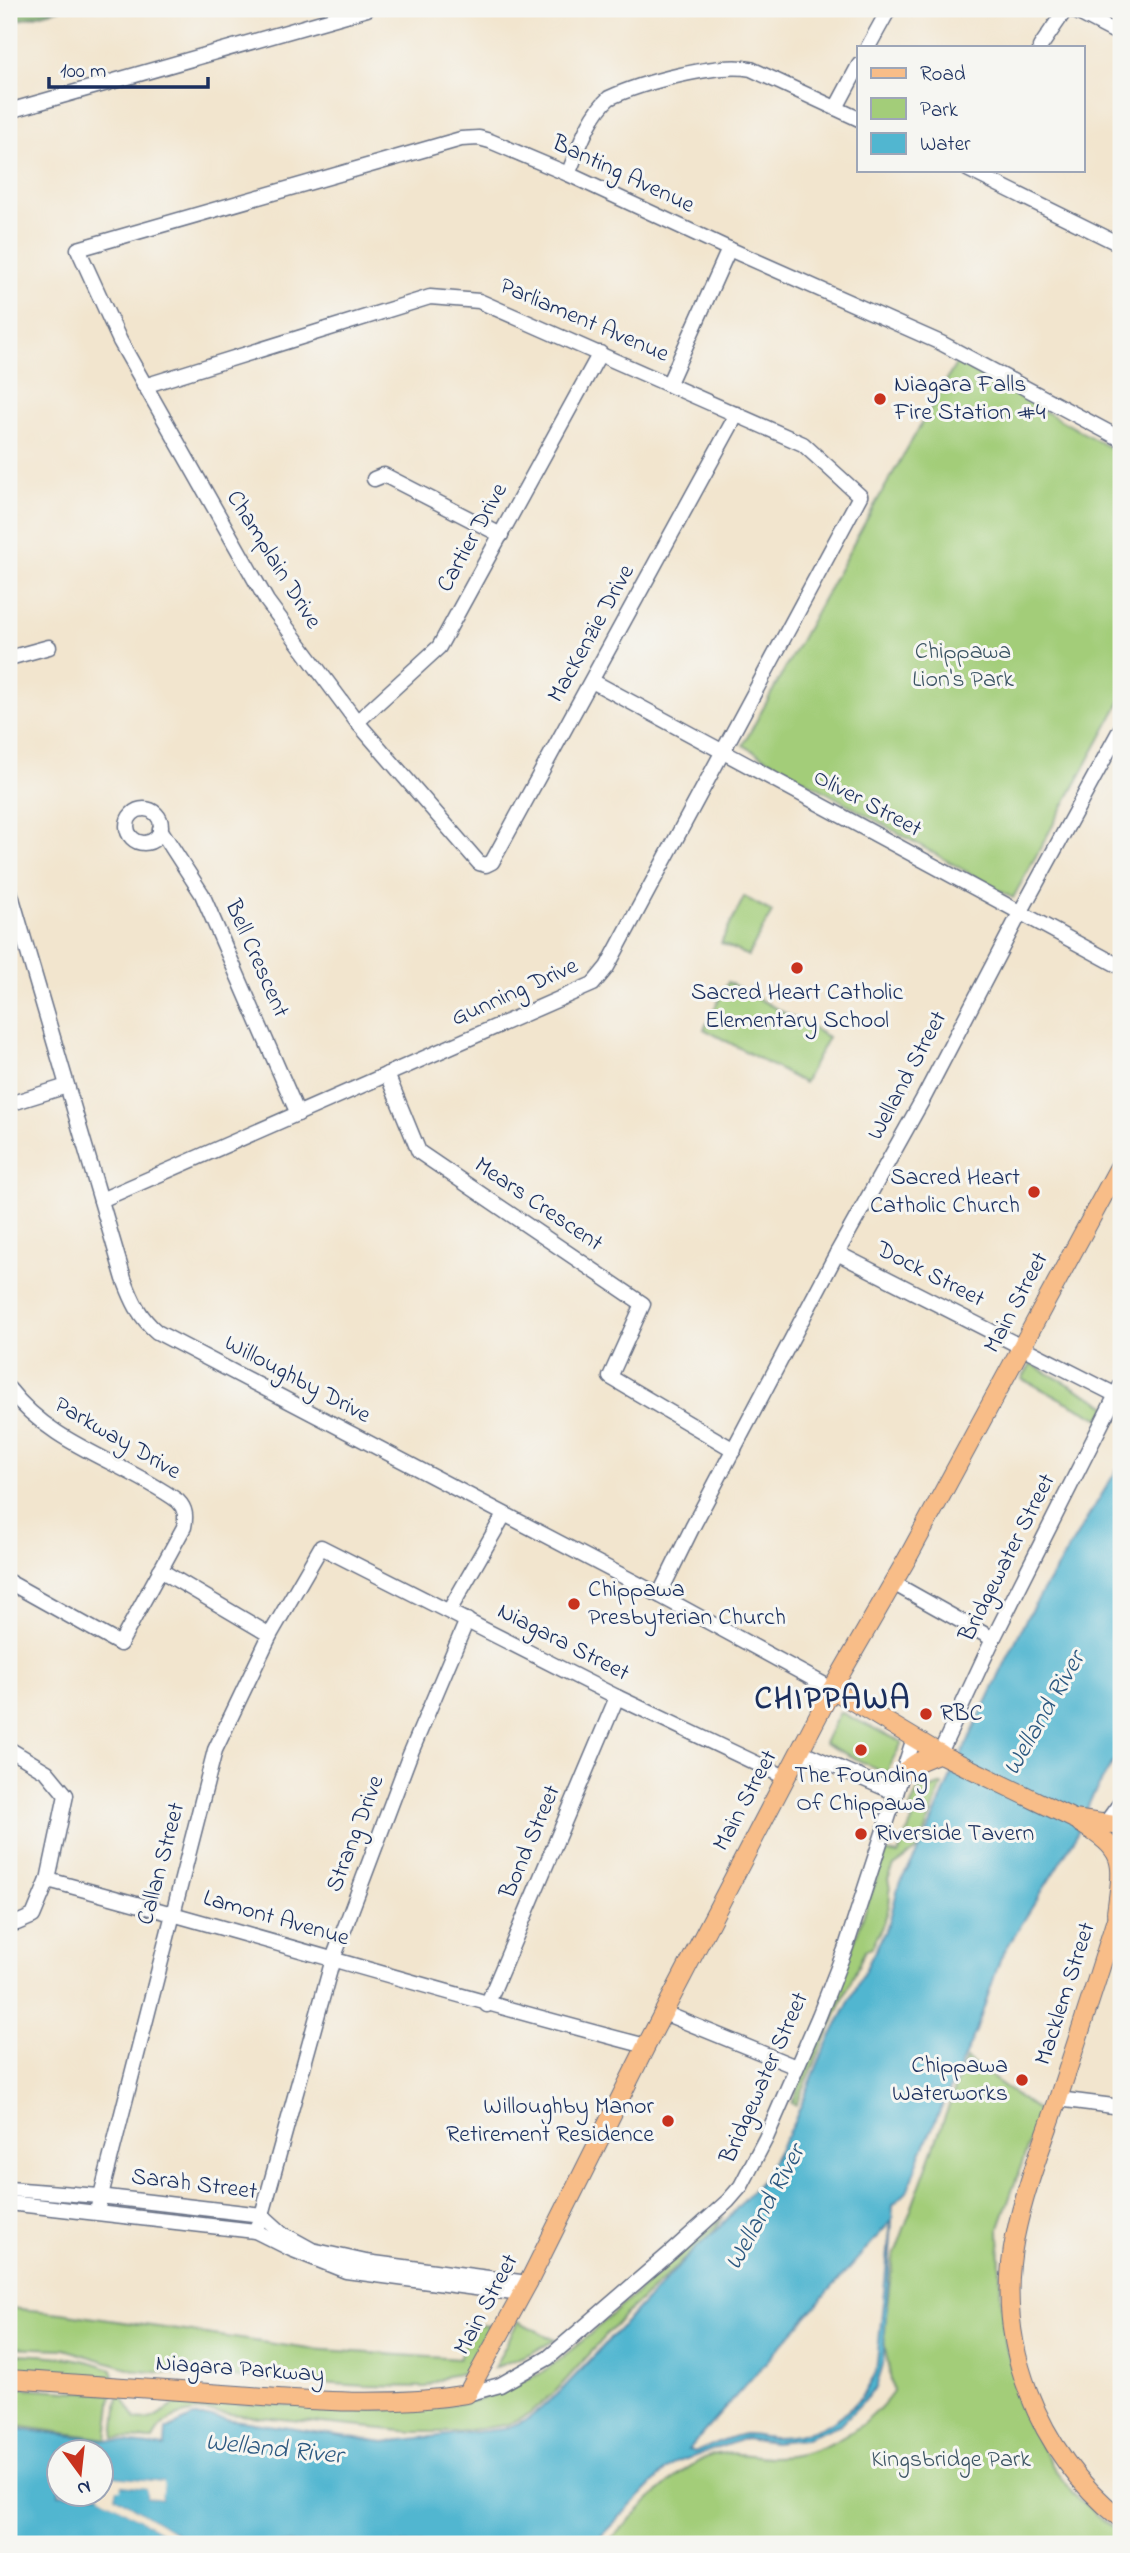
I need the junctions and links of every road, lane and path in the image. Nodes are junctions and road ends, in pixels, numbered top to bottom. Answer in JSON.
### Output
{"nodes":[{"id":1,"x":367,"y":9,"type":"edge"},
{"id":2,"x":889,"y":9,"type":"edge"},
{"id":3,"x":1066,"y":9,"type":"edge"},
{"id":4,"x":1071,"y":9,"type":"edge"},
{"id":5,"x":1121,"y":35,"type":"edge"},
{"id":6,"x":869,"y":46,"type":"edge"},
{"id":7,"x":1041,"y":46,"type":"edge"},
{"id":8,"x":857,"y":69,"type":"edge"},
{"id":9,"x":836,"y":108,"type":"junction"},
{"id":10,"x":9,"y":111,"type":"edge"},
{"id":11,"x":857,"y":118,"type":"edge"},
{"id":12,"x":975,"y":172,"type":"edge"},
{"id":13,"x":568,"y":174,"type":"junction"},
{"id":14,"x":1121,"y":245,"type":"edge"},
{"id":15,"x":78,"y":249,"type":"joint"},
{"id":16,"x":729,"y":249,"type":"junction"},
{"id":17,"x":600,"y":353,"type":"junction"},
{"id":18,"x":669,"y":383,"type":"junction"},
{"id":19,"x":144,"y":386,"type":"junction"},
{"id":20,"x":737,"y":414,"type":"junction"},
{"id":21,"x":1121,"y":439,"type":"edge"},
{"id":22,"x":373,"y":479,"type":"dead end"},
{"id":23,"x":860,"y":496,"type":"joint"},
{"id":24,"x":501,"y":535,"type":"junction"},
{"id":25,"x":49,"y":648,"type":"dead end"},
{"id":26,"x":9,"y":658,"type":"edge"},
{"id":27,"x":592,"y":681,"type":"junction"},
{"id":28,"x":357,"y":722,"type":"junction"},
{"id":29,"x":1121,"y":728,"type":"edge"},
{"id":30,"x":723,"y":752,"type":"junction"},
{"id":31,"x":160,"y":829,"type":"dead end"},
{"id":32,"x":479,"y":863,"type":"joint"},
{"id":33,"x":9,"y":888,"type":"edge"},
{"id":34,"x":1020,"y":912,"type":"junction"},
{"id":35,"x":1121,"y":967,"type":"edge"},
{"id":36,"x":387,"y":1074,"type":"junction"},
{"id":37,"x":68,"y":1086,"type":"junction"},
{"id":38,"x":9,"y":1104,"type":"edge"},
{"id":39,"x":299,"y":1114,"type":"junction"},
{"id":40,"x":1121,"y":1163,"type":"edge"},
{"id":41,"x":101,"y":1200,"type":"junction"},
{"id":42,"x":837,"y":1253,"type":"junction"},
{"id":43,"x":1021,"y":1347,"type":"junction"},
{"id":44,"x":9,"y":1389,"type":"edge"},
{"id":45,"x":1118,"y":1390,"type":"edge"},
{"id":46,"x":734,"y":1450,"type":"junction"},
{"id":47,"x":504,"y":1515,"type":"junction"},
{"id":48,"x":321,"y":1548,"type":"joint"},
{"id":49,"x":160,"y":1570,"type":"junction"},
{"id":50,"x":9,"y":1582,"type":"edge"},
{"id":51,"x":893,"y":1583,"type":"junction"},
{"id":52,"x":659,"y":1595,"type":"junction"},
{"id":53,"x":449,"y":1611,"type":"junction"},
{"id":54,"x":467,"y":1620,"type":"junction"},
{"id":55,"x":270,"y":1635,"type":"junction"},
{"id":56,"x":993,"y":1639,"type":"junction"},
{"id":57,"x":832,"y":1689,"type":"junction"},
{"id":58,"x":617,"y":1697,"type":"junction"},
{"id":59,"x":914,"y":1738,"type":"junction"},
{"id":60,"x":9,"y":1749,"type":"edge"},
{"id":61,"x":800,"y":1751,"type":"junction"},
{"id":62,"x":942,"y":1754,"type":"junction"},
{"id":63,"x":902,"y":1773,"type":"junction"},
{"id":64,"x":785,"y":1777,"type":"junction"},
{"id":65,"x":896,"y":1793,"type":"junction"},
{"id":66,"x":1121,"y":1802,"type":"edge"},
{"id":67,"x":1109,"y":1828,"type":"edge"},
{"id":68,"x":48,"y":1880,"type":"junction"},
{"id":69,"x":1121,"y":1903,"type":"edge"},
{"id":70,"x":172,"y":1913,"type":"junction"},
{"id":71,"x":9,"y":1918,"type":"edge"},
{"id":72,"x":1114,"y":1928,"type":"junction"},
{"id":73,"x":333,"y":1959,"type":"junction"},
{"id":74,"x":487,"y":2004,"type":"junction"},
{"id":75,"x":664,"y":2012,"type":"junction"},
{"id":76,"x":646,"y":2046,"type":"junction"},
{"id":77,"x":796,"y":2067,"type":"junction"},
{"id":78,"x":1058,"y":2099,"type":"junction"},
{"id":79,"x":1121,"y":2107,"type":"edge"},
{"id":80,"x":9,"y":2189,"type":"edge"},
{"id":81,"x":99,"y":2196,"type":"junction"},
{"id":82,"x":9,"y":2203,"type":"edge"},
{"id":83,"x":97,"y":2211,"type":"junction"},
{"id":84,"x":262,"y":2215,"type":"junction"},
{"id":85,"x":255,"y":2231,"type":"junction"},
{"id":86,"x":524,"y":2288,"type":"junction"},
{"id":87,"x":9,"y":2379,"type":"edge"},
{"id":88,"x":467,"y":2394,"type":"junction"},
{"id":89,"x":1121,"y":2519,"type":"edge"}],
"edges":[{"from":1,"to":10,"type":"street"},
{"from":2,"to":6,"type":"street"},
{"from":3,"to":7,"type":"street"},
{"from":4,"to":5,"type":"street"},
{"from":8,"to":9,"type":"street"},
{"from":9,"to":11,"type":"street"},
{"from":9,"to":13,"type":"street"},
{"from":12,"to":14,"type":"street"},
{"from":13,"to":15,"type":"street","name":"Banting Avenue"},
{"from":13,"to":16,"type":"street","name":"Banting Avenue"},
{"from":15,"to":19,"type":"street","name":"Champlain Drive"},
{"from":16,"to":18,"type":"street"},
{"from":16,"to":21,"type":"street","name":"Banting Avenue"},
{"from":17,"to":18,"type":"street","name":"Parliament Avenue"},
{"from":17,"to":19,"type":"street","name":"Parliament Avenue"},
{"from":17,"to":24,"type":"street","name":"Cartier Drive"},
{"from":18,"to":20,"type":"street","name":"Parliament Avenue"},
{"from":19,"to":28,"type":"street","name":"Champlain Drive"},
{"from":20,"to":23,"type":"street","name":"Parliament Avenue"},
{"from":20,"to":27,"type":"street","name":"MacKenzie Drive"},
{"from":22,"to":24,"type":"street"},
{"from":23,"to":30,"type":"street","name":"Gunning Drive"},
{"from":24,"to":28,"type":"street","name":"Cartier Drive"},
{"from":25,"to":26,"type":"street"},
{"from":27,"to":30,"type":"street","name":"Oliver Street"},
{"from":27,"to":32,"type":"street","name":"MacKenzie Drive"},
{"from":28,"to":32,"type":"street","name":"Champlain Drive"},
{"from":29,"to":34,"type":"street","name":"Welland Street"},
{"from":30,"to":34,"type":"street","name":"Oliver Street"},
{"from":30,"to":36,"type":"street","name":"Gunning Drive"},
{"from":31,"to":39,"type":"street","name":"Bell Crescent"},
{"from":33,"to":37,"type":"street","name":"Willoughby Drive"},
{"from":34,"to":35,"type":"street","name":"Oliver Street"},
{"from":34,"to":42,"type":"street","name":"Welland Street"},
{"from":36,"to":39,"type":"street","name":"Gunning Drive"},
{"from":36,"to":46,"type":"street","name":"Mears Crescent"},
{"from":37,"to":38,"type":"street"},
{"from":37,"to":41,"type":"street","name":"Willoughby Drive"},
{"from":39,"to":41,"type":"street","name":"Gunning Drive"},
{"from":40,"to":43,"type":"main road","name":"Main Street"},
{"from":41,"to":47,"type":"street","name":"Willoughby Drive"},
{"from":42,"to":43,"type":"street","name":"Dock Street"},
{"from":42,"to":46,"type":"street","name":"Welland Street"},
{"from":43,"to":45,"type":"street","name":"Dock Street"},
{"from":43,"to":51,"type":"main road","name":"Main Street"},
{"from":44,"to":49,"type":"street","name":"Parkway Drive"},
{"from":45,"to":56,"type":"street","name":"Bridgewater Street"},
{"from":46,"to":52,"type":"street","name":"Welland Street"},
{"from":47,"to":52,"type":"street","name":"Willoughby Drive"},
{"from":47,"to":53,"type":"street"},
{"from":48,"to":53,"type":"street","name":"Niagara Street"},
{"from":48,"to":55,"type":"street","name":"Callan Street"},
{"from":49,"to":50,"type":"street"},
{"from":49,"to":55,"type":"street"},
{"from":51,"to":56,"type":"street"},
{"from":51,"to":57,"type":"main road","name":"Main Street"},
{"from":52,"to":57,"type":"street","name":"Willoughby Drive"},
{"from":53,"to":54,"type":"street","name":"Niagara Street"},
{"from":54,"to":58,"type":"street","name":"Niagara Street"},
{"from":54,"to":73,"type":"street","name":"Strang Drive"},
{"from":55,"to":70,"type":"street","name":"Callan Street"},
{"from":56,"to":62,"type":"street","name":"Bridgewater Street"},
{"from":57,"to":59,"type":"main road"},
{"from":57,"to":61,"type":"main road","name":"Main Street"},
{"from":58,"to":64,"type":"street","name":"Niagara Street"},
{"from":58,"to":74,"type":"street","name":"Bond Street"},
{"from":59,"to":62,"type":"main road"},
{"from":59,"to":63,"type":"street","name":"Bridgewater Street"},
{"from":60,"to":68,"type":"street"},
{"from":61,"to":64,"type":"main road","name":"Main Street"},
{"from":61,"to":65,"type":"street"},
{"from":62,"to":63,"type":"main road"},
{"from":62,"to":67,"type":"main road"},
{"from":63,"to":65,"type":"street","name":"Bridgewater Street"},
{"from":64,"to":75,"type":"main road","name":"Main Street"},
{"from":65,"to":77,"type":"street","name":"Bridgewater Street"},
{"from":66,"to":67,"type":"street"},
{"from":67,"to":72,"type":"main road"},
{"from":68,"to":70,"type":"street","name":"Lamont Avenue"},
{"from":68,"to":71,"type":"street"},
{"from":69,"to":72,"type":"main road","name":"Macklem Street"},
{"from":70,"to":73,"type":"street","name":"Lamont Avenue"},
{"from":70,"to":81,"type":"street","name":"Callan Street"},
{"from":72,"to":78,"type":"main road","name":"Macklem Street"},
{"from":73,"to":74,"type":"street","name":"Lamont Avenue"},
{"from":73,"to":84,"type":"street","name":"Strang Drive"},
{"from":74,"to":76,"type":"street","name":"Lamont Avenue"},
{"from":75,"to":76,"type":"main road","name":"Main Street"},
{"from":75,"to":77,"type":"street"},
{"from":76,"to":86,"type":"main road","name":"Main Street"},
{"from":77,"to":88,"type":"street","name":"Bridgewater Street"},
{"from":78,"to":79,"type":"street"},
{"from":78,"to":89,"type":"main road"},
{"from":80,"to":81,"type":"street","name":"Sarah Street"},
{"from":81,"to":83,"type":"street","name":"Callan Street"},
{"from":81,"to":84,"type":"street","name":"Sarah Street"},
{"from":82,"to":83,"type":"street","name":"Sarah Street"},
{"from":83,"to":85,"type":"street","name":"Sarah Street"},
{"from":84,"to":85,"type":"street","name":"Strang Drive"},
{"from":84,"to":86,"type":"street","name":"Sarah Street"},
{"from":85,"to":86,"type":"street","name":"Sarah Street"},
{"from":86,"to":88,"type":"main road","name":"Main Street"},
{"from":87,"to":88,"type":"main road","name":"Niagara Parkway"}]}
